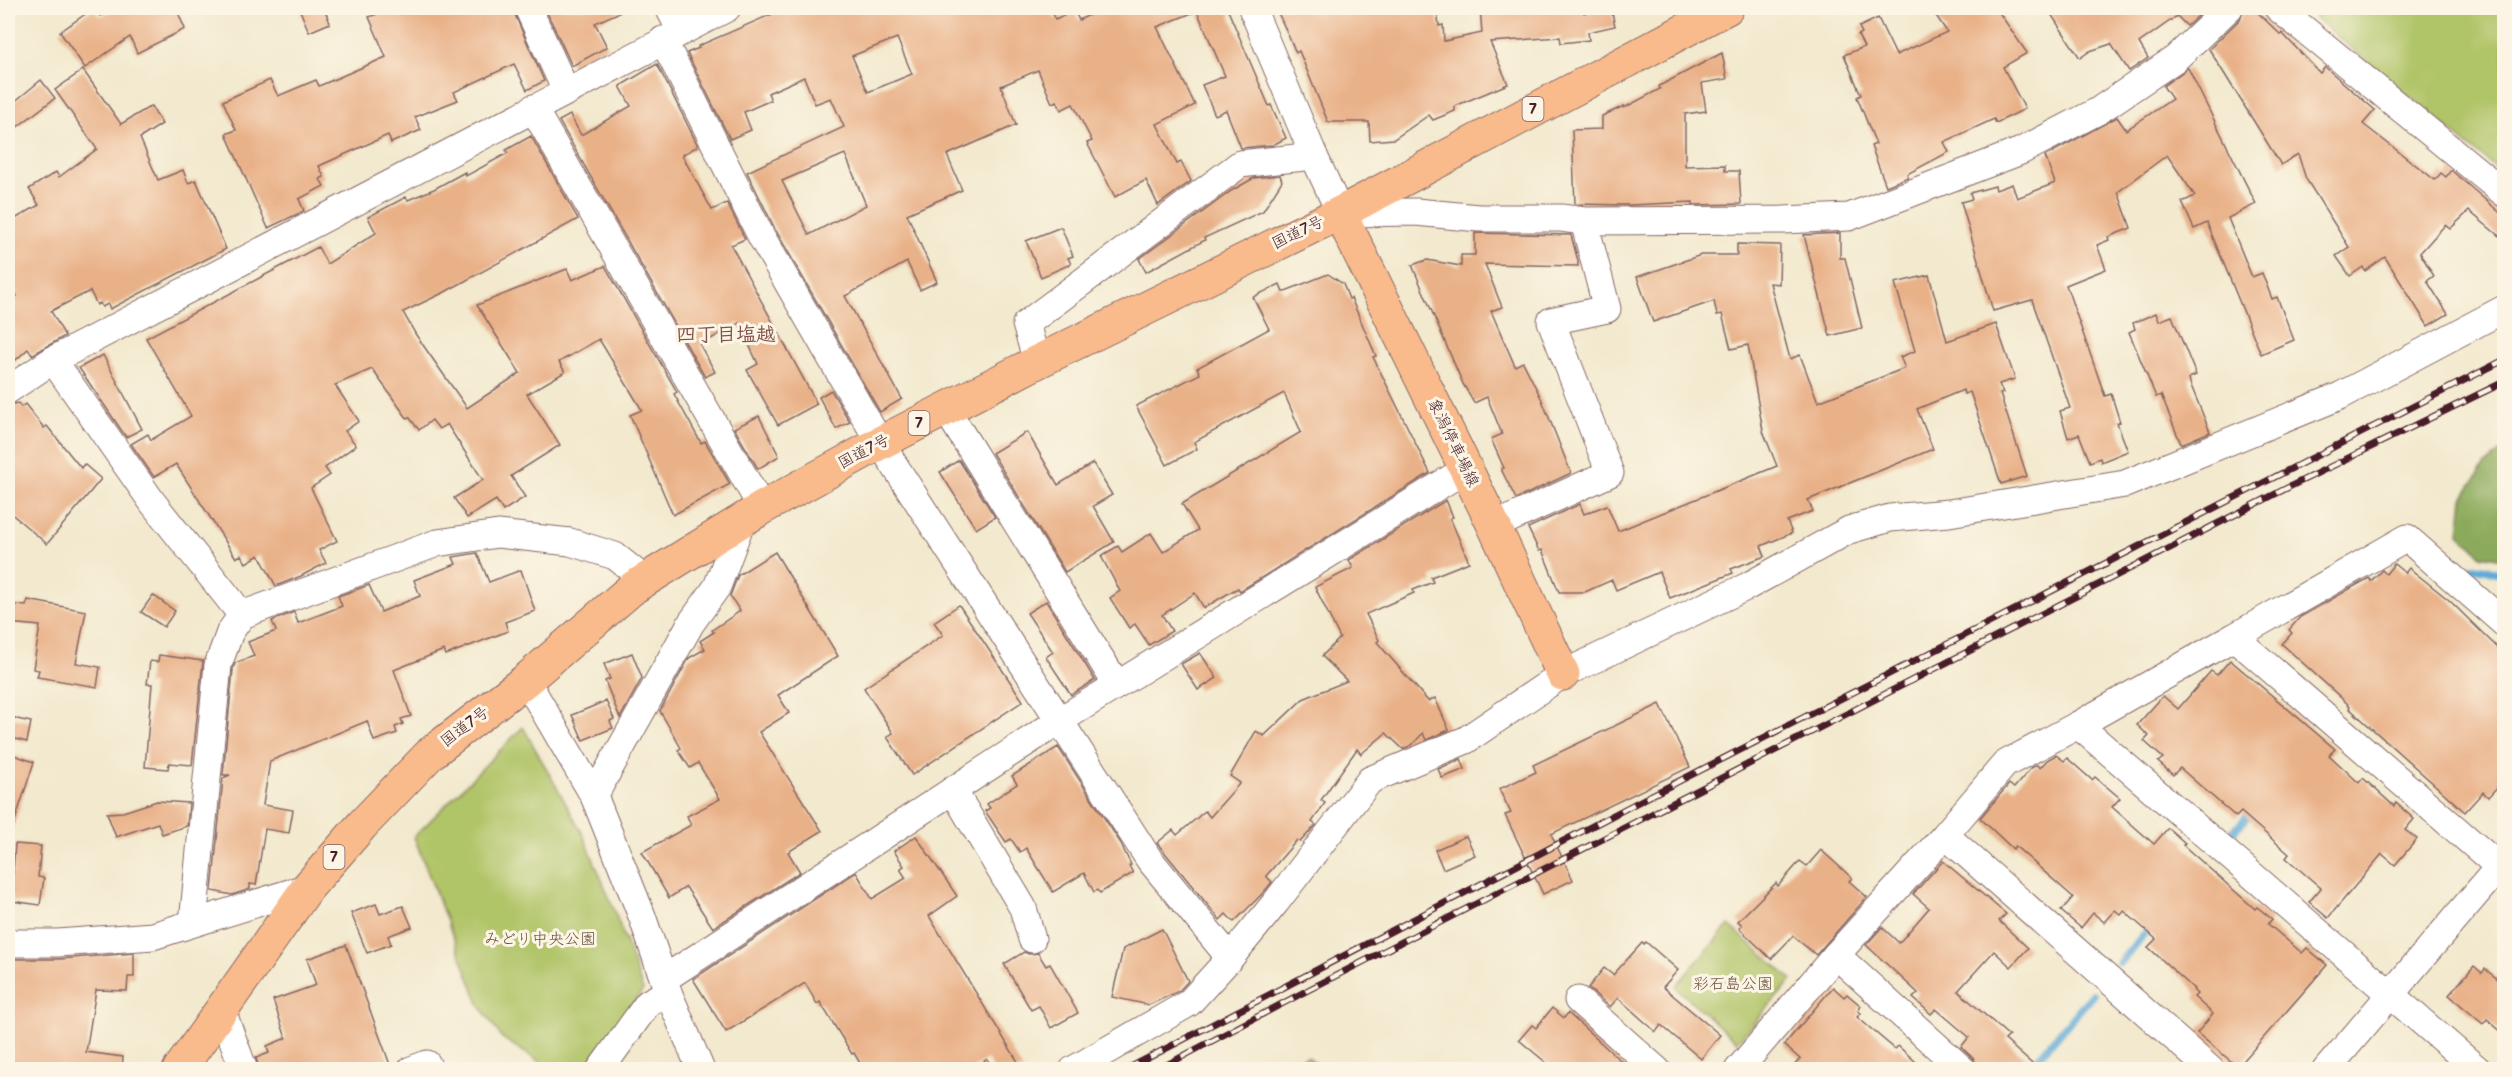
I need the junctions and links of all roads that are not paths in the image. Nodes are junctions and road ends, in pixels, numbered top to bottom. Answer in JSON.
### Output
{"nodes":[{"id":1,"x":528,"y":8,"type":"edge"},
{"id":2,"x":727,"y":8,"type":"edge"},
{"id":3,"x":1252,"y":8,"type":"edge"},
{"id":4,"x":1727,"y":8,"type":"edge"},
{"id":5,"x":2229,"y":8,"type":"edge"},
{"id":6,"x":2285,"y":10,"type":"edge"},
{"id":7,"x":671,"y":26,"type":"edge"},
{"id":8,"x":566,"y":91,"type":"junction"},
{"id":9,"x":532,"y":108,"type":"junction"},
{"id":10,"x":1314,"y":156,"type":"junction"},
{"id":11,"x":2505,"y":194,"type":"edge"},
{"id":12,"x":1341,"y":213,"type":"junction"},
{"id":13,"x":1584,"y":221,"type":"junction"},
{"id":14,"x":2505,"y":309,"type":"edge"},
{"id":15,"x":53,"y":360,"type":"junction"},
{"id":16,"x":1037,"y":362,"type":"junction"},
{"id":17,"x":8,"y":390,"type":"edge"},
{"id":18,"x":946,"y":409,"type":"junction"},
{"id":19,"x":880,"y":443,"type":"junction"},
{"id":20,"x":1466,"y":469,"type":"junction"},
{"id":21,"x":752,"y":514,"type":"junction"},
{"id":22,"x":1494,"y":525,"type":"junction"},
{"id":23,"x":645,"y":580,"type":"junction"},
{"id":24,"x":242,"y":615,"type":"junction"},
{"id":25,"x":2505,"y":623,"type":"edge"},
{"id":26,"x":2234,"y":637,"type":"junction"},
{"id":27,"x":1563,"y":674,"type":"junction"},
{"id":28,"x":526,"y":680,"type":"junction"},
{"id":29,"x":1117,"y":685,"type":"junction"},
{"id":30,"x":1059,"y":721,"type":"junction"},
{"id":31,"x":2078,"y":725,"type":"junction"},
{"id":32,"x":953,"y":790,"type":"junction"},
{"id":33,"x":594,"y":796,"type":"junction"},
{"id":34,"x":1945,"y":835,"type":"junction"},
{"id":35,"x":2503,"y":867,"type":"edge"},
{"id":36,"x":308,"y":887,"type":"junction"},
{"id":37,"x":193,"y":923,"type":"junction"},
{"id":38,"x":1032,"y":939,"type":"dead end"},
{"id":39,"x":8,"y":942,"type":"edge"},
{"id":40,"x":1836,"y":955,"type":"junction"},
{"id":41,"x":1230,"y":958,"type":"junction"},
{"id":42,"x":666,"y":985,"type":"junction"},
{"id":43,"x":2391,"y":995,"type":"junction"},
{"id":44,"x":1578,"y":1000,"type":"dead end"},
{"id":45,"x":221,"y":1008,"type":"junction"},
{"id":46,"x":1745,"y":1067,"type":"edge"},
{"id":47,"x":179,"y":1070,"type":"edge"},
{"id":48,"x":244,"y":1070,"type":"edge"},
{"id":49,"x":600,"y":1070,"type":"edge"},
{"id":50,"x":701,"y":1070,"type":"edge"},
{"id":51,"x":1073,"y":1070,"type":"edge"},
{"id":52,"x":1657,"y":1070,"type":"edge"},
{"id":53,"x":1964,"y":1070,"type":"edge"},
{"id":54,"x":2211,"y":1070,"type":"edge"},
{"id":55,"x":2326,"y":1070,"type":"edge"},
{"id":56,"x":2478,"y":1070,"type":"edge"}],
"edges":[{"from":1,"to":8,"type":"street"},
{"from":2,"to":7,"type":"street"},
{"from":3,"to":10,"type":"street"},
{"from":4,"to":12,"type":"main road","name":"国道7号","number":"7"},
{"from":5,"to":13,"type":"street"},
{"from":6,"to":11,"type":"street"},
{"from":7,"to":8,"type":"street"},
{"from":7,"to":19,"type":"street"},
{"from":8,"to":9,"type":"street"},
{"from":9,"to":15,"type":"street"},
{"from":9,"to":21,"type":"street"},
{"from":10,"to":12,"type":"street"},
{"from":10,"to":16,"type":"street"},
{"from":12,"to":13,"type":"street"},
{"from":12,"to":16,"type":"main road","name":"国道7号","number":"7"},
{"from":12,"to":20,"type":"main road","name":"象潟停車場線"},
{"from":13,"to":22,"type":"street"},
{"from":14,"to":27,"type":"street"},
{"from":15,"to":17,"type":"street"},
{"from":15,"to":24,"type":"street"},
{"from":16,"to":18,"type":"main road","name":"国道7号","number":"7"},
{"from":18,"to":19,"type":"main road","name":"国道7号","number":"7"},
{"from":18,"to":29,"type":"street"},
{"from":19,"to":21,"type":"main road","name":"国道7号","number":"7"},
{"from":19,"to":30,"type":"street"},
{"from":20,"to":22,"type":"main road","name":"象潟停車場線"},
{"from":20,"to":29,"type":"street"},
{"from":21,"to":23,"type":"main road","name":"国道7号","number":"7"},
{"from":21,"to":33,"type":"street"},
{"from":22,"to":27,"type":"main road","name":"象潟停車場線"},
{"from":23,"to":24,"type":"street"},
{"from":23,"to":28,"type":"main road","name":"国道7号","number":"7"},
{"from":24,"to":37,"type":"street"},
{"from":25,"to":26,"type":"street"},
{"from":26,"to":31,"type":"street"},
{"from":26,"to":35,"type":"street"},
{"from":27,"to":41,"type":"street"},
{"from":28,"to":33,"type":"street"},
{"from":28,"to":36,"type":"main road","name":"国道7号","number":"7"},
{"from":29,"to":30,"type":"street"},
{"from":30,"to":32,"type":"street"},
{"from":30,"to":41,"type":"street"},
{"from":31,"to":34,"type":"street"},
{"from":31,"to":43,"type":"street"},
{"from":32,"to":38,"type":"street"},
{"from":32,"to":42,"type":"street"},
{"from":33,"to":42,"type":"street"},
{"from":34,"to":40,"type":"street"},
{"from":34,"to":54,"type":"street"},
{"from":35,"to":43,"type":"street"},
{"from":36,"to":37,"type":"street"},
{"from":36,"to":45,"type":"main road","name":"国道7号","number":"7"},
{"from":37,"to":39,"type":"street"},
{"from":40,"to":46,"type":"street"},
{"from":40,"to":53,"type":"street"},
{"from":41,"to":51,"type":"street"},
{"from":42,"to":49,"type":"street"},
{"from":42,"to":50,"type":"street"},
{"from":43,"to":55,"type":"street"},
{"from":43,"to":56,"type":"street"},
{"from":44,"to":52,"type":"street"},
{"from":45,"to":47,"type":"main road","name":"国道7号","number":"7"},
{"from":45,"to":48,"type":"street"}]}
